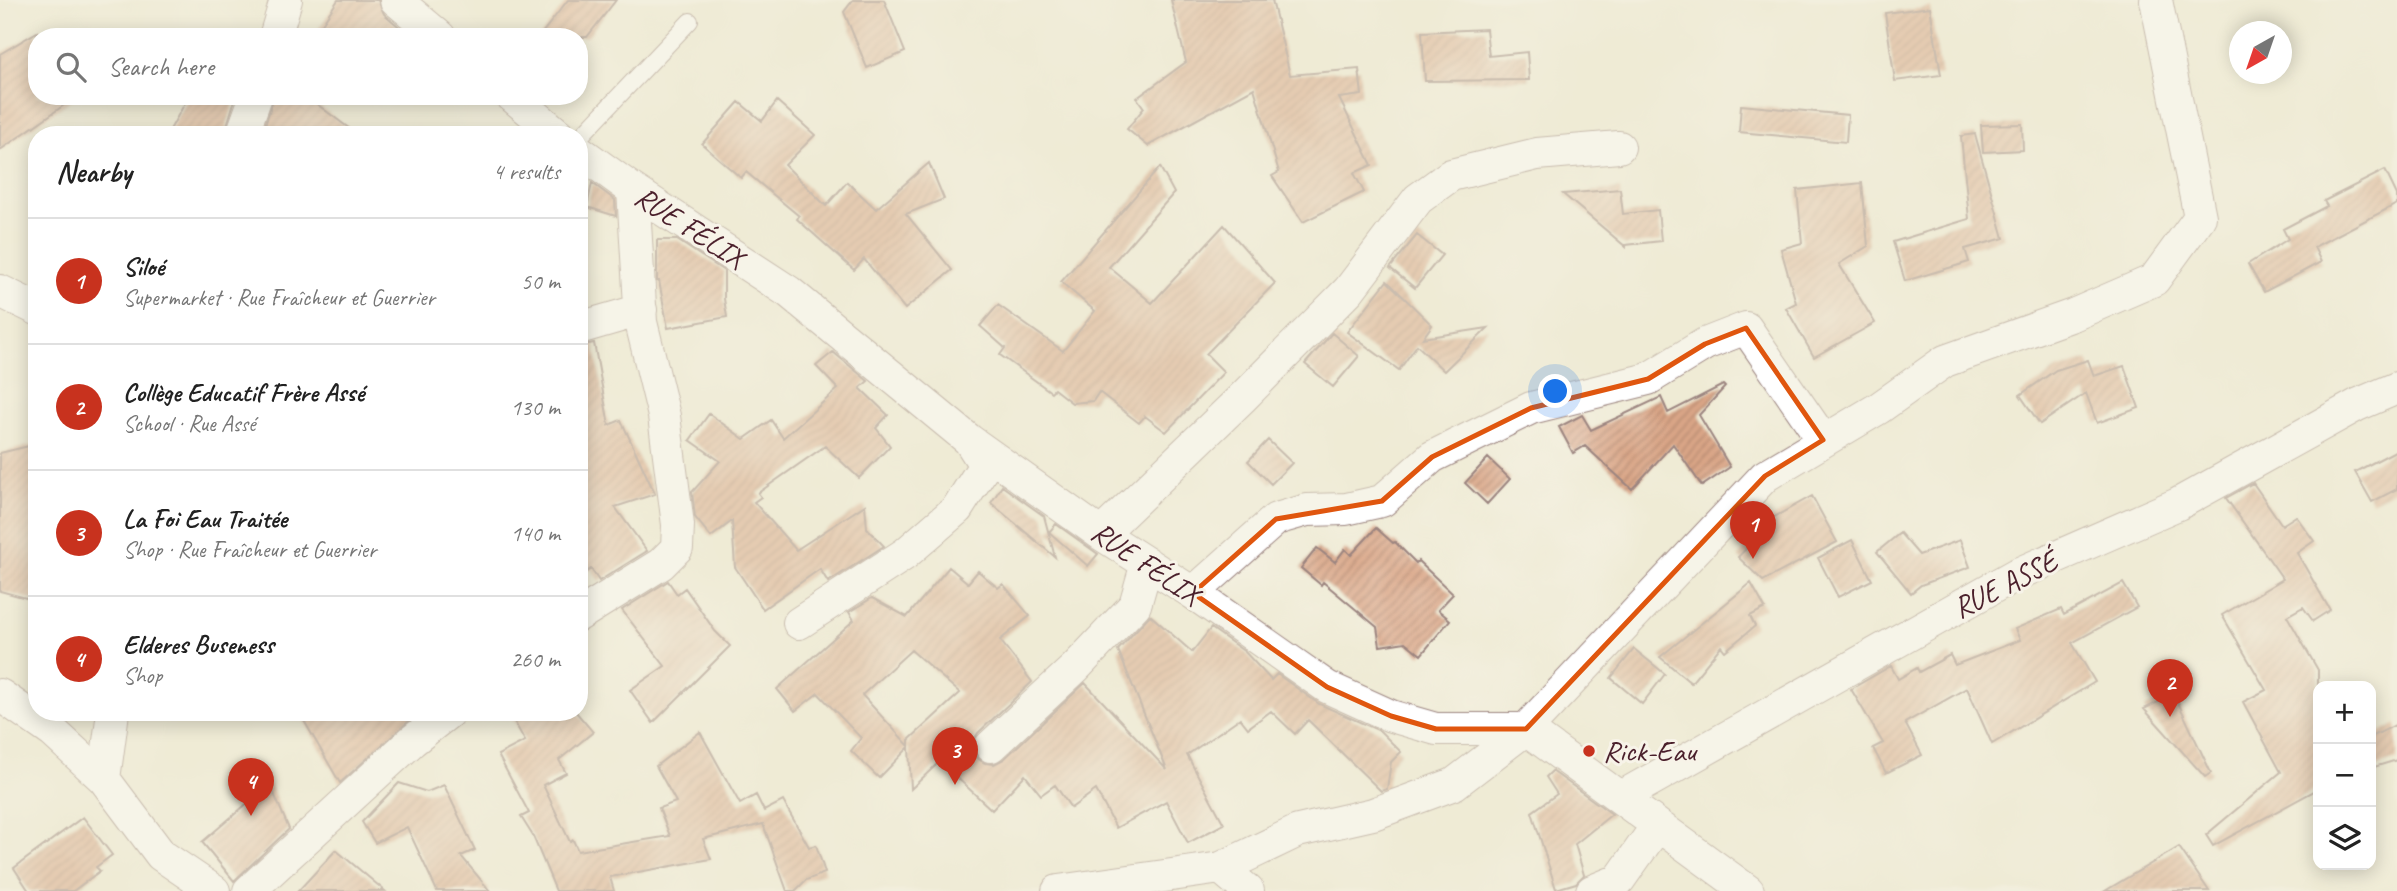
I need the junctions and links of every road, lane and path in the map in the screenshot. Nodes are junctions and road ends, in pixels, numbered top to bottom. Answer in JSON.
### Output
{"nodes":[{"id":1,"x":286,"y":0,"type":"edge"},
{"id":2,"x":396,"y":0,"type":"edge"},
{"id":3,"x":2156,"y":0,"type":"edge"},
{"id":4,"x":690,"y":21,"type":"dead end"},
{"id":5,"x":278,"y":28,"type":"edge"},
{"id":6,"x":429,"y":28,"type":"edge"},
{"id":7,"x":253,"y":105,"type":"edge"},
{"id":8,"x":523,"y":105,"type":"edge"},
{"id":9,"x":245,"y":126,"type":"edge"},
{"id":10,"x":548,"y":126,"type":"edge"},
{"id":11,"x":588,"y":129,"type":"edge"},
{"id":12,"x":1619,"y":147,"type":"dead end"},
{"id":13,"x":588,"y":158,"type":"edge"},
{"id":14,"x":633,"y":190,"type":"junction"},
{"id":15,"x":0,"y":291,"type":"edge"},
{"id":16,"x":28,"y":305,"type":"edge"},
{"id":17,"x":640,"y":310,"type":"junction"},
{"id":18,"x":588,"y":325,"type":"edge"},
{"id":19,"x":2397,"y":388,"type":"edge"},
{"id":20,"x":969,"y":440,"type":"junction"},
{"id":21,"x":1823,"y":440,"type":"junction"},
{"id":22,"x":1101,"y":534,"type":"junction"},
{"id":23,"x":1147,"y":563,"type":"junction"},
{"id":24,"x":1193,"y":593,"type":"junction"},
{"id":25,"x":588,"y":609,"type":"edge"},
{"id":26,"x":799,"y":623,"type":"dead end"},
{"id":27,"x":0,"y":695,"type":"edge"},
{"id":28,"x":28,"y":715,"type":"edge"},
{"id":29,"x":37,"y":721,"type":"edge"},
{"id":30,"x":112,"y":721,"type":"edge"},
{"id":31,"x":438,"y":721,"type":"edge"},
{"id":32,"x":1525,"y":729,"type":"junction"},
{"id":33,"x":991,"y":746,"type":"dead end"},
{"id":34,"x":104,"y":779,"type":"junction"},
{"id":35,"x":1621,"y":797,"type":"junction"},
{"id":36,"x":1657,"y":826,"type":"junction"},
{"id":37,"x":1221,"y":869,"type":"junction"},
{"id":38,"x":214,"y":891,"type":"edge"},
{"id":39,"x":249,"y":891,"type":"edge"},
{"id":40,"x":1058,"y":891,"type":"edge"},
{"id":41,"x":1248,"y":891,"type":"edge"},
{"id":42,"x":1592,"y":891,"type":"edge"},
{"id":43,"x":1748,"y":891,"type":"edge"}],
"edges":[{"from":1,"to":5,"type":"street"},
{"from":2,"to":6,"type":"street"},
{"from":3,"to":21,"type":"street"},
{"from":4,"to":11,"type":"lane"},
{"from":7,"to":9,"type":"street"},
{"from":8,"to":10,"type":"street"},
{"from":12,"to":22,"type":"street"},
{"from":13,"to":14,"type":"street","name":"RUE FÉLIX"},
{"from":14,"to":17,"type":"street"},
{"from":14,"to":20,"type":"street","name":"RUE FÉLIX"},
{"from":15,"to":16,"type":"street"},
{"from":17,"to":18,"type":"street"},
{"from":17,"to":25,"type":"street"},
{"from":19,"to":35,"type":"street","name":"RUE ASSÉ"},
{"from":20,"to":22,"type":"street","name":"RUE FÉLIX"},
{"from":20,"to":26,"type":"street"},
{"from":21,"to":24,"type":"street"},
{"from":21,"to":32,"type":"street"},
{"from":22,"to":23,"type":"street","name":"RUE FÉLIX"},
{"from":23,"to":24,"type":"street","name":"RUE FÉLIX"},
{"from":23,"to":33,"type":"street"},
{"from":24,"to":32,"type":"street","name":"RUE FÉLIX"},
{"from":27,"to":28,"type":"street"},
{"from":29,"to":34,"type":"street"},
{"from":30,"to":34,"type":"street"},
{"from":31,"to":39,"type":"street"},
{"from":32,"to":35,"type":"street"},
{"from":32,"to":37,"type":"street"},
{"from":34,"to":38,"type":"street"},
{"from":35,"to":36,"type":"street"},
{"from":36,"to":42,"type":"street"},
{"from":36,"to":43,"type":"street"},
{"from":37,"to":40,"type":"street"},
{"from":37,"to":41,"type":"street"}]}
